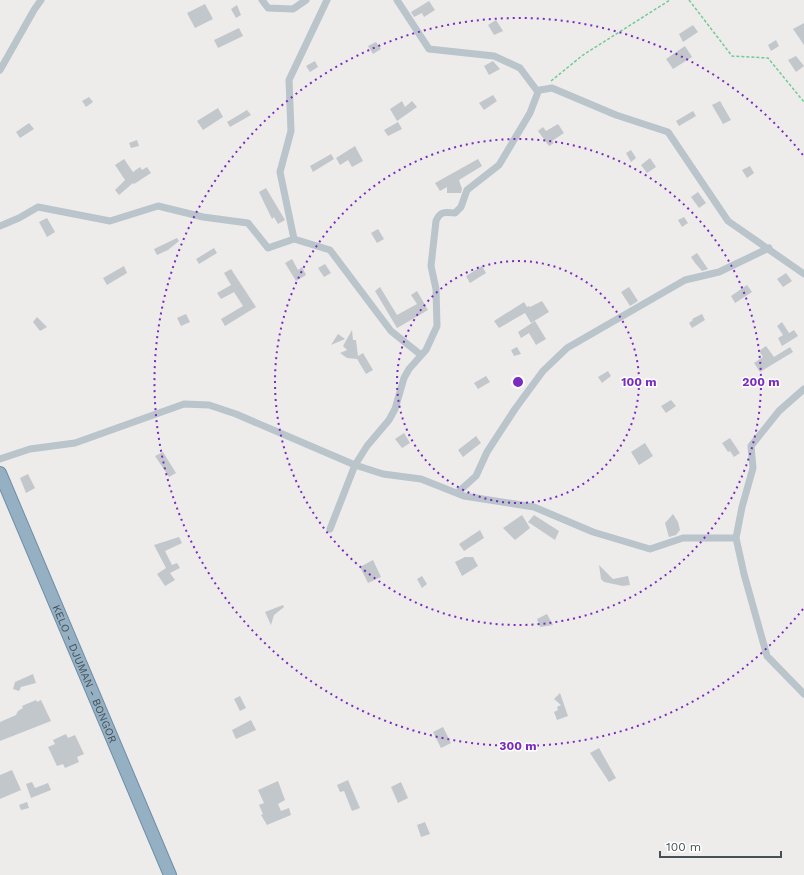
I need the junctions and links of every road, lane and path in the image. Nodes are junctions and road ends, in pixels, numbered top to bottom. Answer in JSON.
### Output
{"nodes":[{"id":1,"x":41,"y":0,"type":"edge"},
{"id":2,"x":262,"y":0,"type":"edge"},
{"id":3,"x":306,"y":0,"type":"edge"},
{"id":4,"x":327,"y":0,"type":"edge"},
{"id":5,"x":397,"y":0,"type":"edge"},
{"id":6,"x":670,"y":0,"type":"edge"},
{"id":7,"x":689,"y":0,"type":"edge"},
{"id":8,"x":0,"y":70,"type":"edge"},
{"id":9,"x":540,"y":90,"type":"joint"},
{"id":10,"x":804,"y":102,"type":"edge"},
{"id":11,"x":0,"y":226,"type":"edge"},
{"id":12,"x":294,"y":239,"type":"junction"},
{"id":13,"x":768,"y":248,"type":"junction"},
{"id":14,"x":804,"y":274,"type":"edge"},
{"id":15,"x":421,"y":356,"type":"junction"},
{"id":16,"x":804,"y":389,"type":"edge"},
{"id":17,"x":0,"y":459,"type":"edge"},
{"id":18,"x":355,"y":465,"type":"junction"},
{"id":19,"x":0,"y":473,"type":"edge"},
{"id":20,"x":457,"y":493,"type":"junction"},
{"id":21,"x":330,"y":529,"type":"dead end"},
{"id":22,"x":736,"y":538,"type":"junction"},
{"id":23,"x":804,"y":694,"type":"edge"},
{"id":24,"x":170,"y":875,"type":"edge"}],
"edges":[{"from":1,"to":8,"type":"street"},
{"from":2,"to":3,"type":"street"},
{"from":4,"to":12,"type":"street"},
{"from":5,"to":15,"type":"street"},
{"from":6,"to":9,"type":"path"},
{"from":7,"to":10,"type":"path"},
{"from":9,"to":13,"type":"street"},
{"from":11,"to":12,"type":"street"},
{"from":12,"to":15,"type":"street"},
{"from":13,"to":14,"type":"street"},
{"from":13,"to":20,"type":"street"},
{"from":15,"to":18,"type":"street"},
{"from":16,"to":22,"type":"street"},
{"from":17,"to":18,"type":"street"},
{"from":18,"to":20,"type":"street"},
{"from":18,"to":21,"type":"street"},
{"from":19,"to":24,"type":"highway","name":"KELO - DJUMAN - BONGOR"},
{"from":20,"to":22,"type":"street"},
{"from":22,"to":23,"type":"street"}]}
